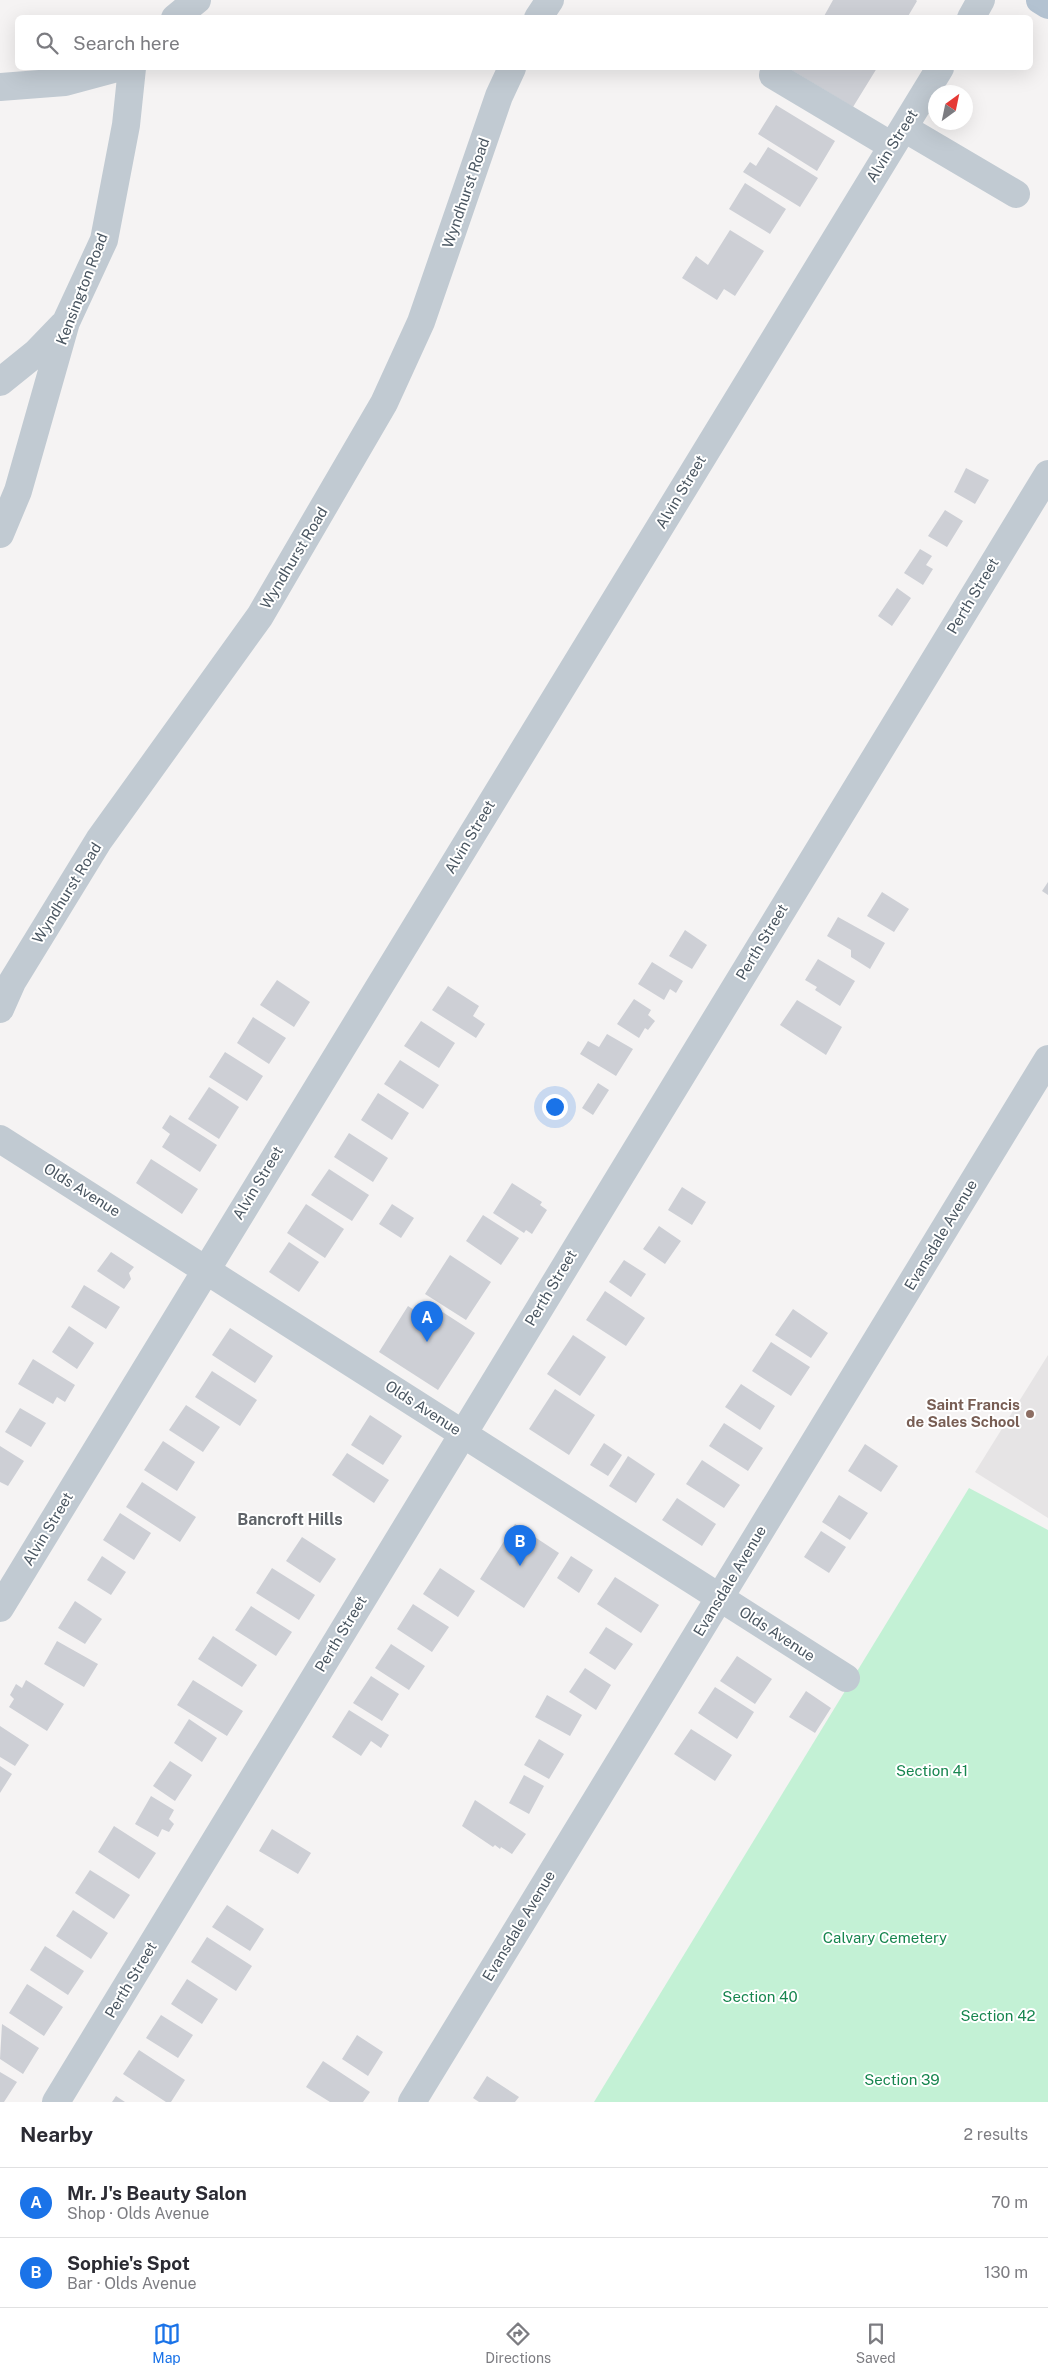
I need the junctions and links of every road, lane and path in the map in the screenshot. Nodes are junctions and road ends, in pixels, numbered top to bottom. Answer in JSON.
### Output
{"nodes":[{"id":1,"x":197,"y":0,"type":"edge"},
{"id":2,"x":550,"y":0,"type":"edge"},
{"id":3,"x":981,"y":0,"type":"edge"},
{"id":4,"x":1040,"y":0,"type":"edge"},
{"id":5,"x":1048,"y":5,"type":"edge"},
{"id":6,"x":179,"y":15,"type":"edge"},
{"id":7,"x":540,"y":15,"type":"edge"},
{"id":8,"x":973,"y":15,"type":"edge"},
{"id":9,"x":109,"y":70,"type":"edge"},
{"id":10,"x":132,"y":70,"type":"edge"},
{"id":11,"x":511,"y":70,"type":"edge"},
{"id":12,"x":939,"y":70,"type":"edge"},
{"id":13,"x":773,"y":75,"type":"dead end"},
{"id":14,"x":0,"y":87,"type":"edge"},
{"id":15,"x":898,"y":137,"type":"junction"},
{"id":16,"x":1016,"y":194,"type":"dead end"},
{"id":17,"x":66,"y":322,"type":"junction"},
{"id":18,"x":0,"y":382,"type":"edge"},
{"id":19,"x":1048,"y":474,"type":"edge"},
{"id":20,"x":0,"y":534,"type":"edge"},
{"id":21,"x":6,"y":978,"type":"edge"},
{"id":22,"x":0,"y":1009,"type":"edge"},
{"id":23,"x":1048,"y":1059,"type":"edge"},
{"id":24,"x":0,"y":1138,"type":"edge"},
{"id":25,"x":206,"y":1269,"type":"junction"},
{"id":26,"x":462,"y":1433,"type":"junction"},
{"id":27,"x":720,"y":1598,"type":"junction"},
{"id":28,"x":0,"y":1608,"type":"edge"},
{"id":29,"x":846,"y":1678,"type":"dead end"},
{"id":30,"x":56,"y":2102,"type":"edge"},
{"id":31,"x":412,"y":2102,"type":"edge"}],
"edges":[{"from":1,"to":6,"type":"street"},
{"from":2,"to":7,"type":"street"},
{"from":3,"to":8,"type":"street"},
{"from":4,"to":5,"type":"main road"},
{"from":9,"to":14,"type":"street"},
{"from":10,"to":17,"type":"street","name":"Kensington Road"},
{"from":11,"to":21,"type":"street","name":"Wyndhurst Road"},
{"from":12,"to":15,"type":"street","name":"Alvin Street"},
{"from":13,"to":15,"type":"street"},
{"from":15,"to":16,"type":"street"},
{"from":15,"to":25,"type":"street","name":"Alvin Street"},
{"from":17,"to":18,"type":"street"},
{"from":17,"to":20,"type":"street","name":"Kensington Road"},
{"from":19,"to":26,"type":"street","name":"Perth Street"},
{"from":21,"to":22,"type":"street","name":"Wyndhurst Road"},
{"from":23,"to":27,"type":"street","name":"Evansdale Avenue"},
{"from":24,"to":25,"type":"street","name":"Olds Avenue"},
{"from":25,"to":26,"type":"street","name":"Olds Avenue"},
{"from":25,"to":28,"type":"street","name":"Alvin Street"},
{"from":26,"to":27,"type":"street","name":"Olds Avenue"},
{"from":26,"to":30,"type":"street","name":"Perth Street"},
{"from":27,"to":29,"type":"street","name":"Olds Avenue"},
{"from":27,"to":31,"type":"street","name":"Evansdale Avenue"}]}
